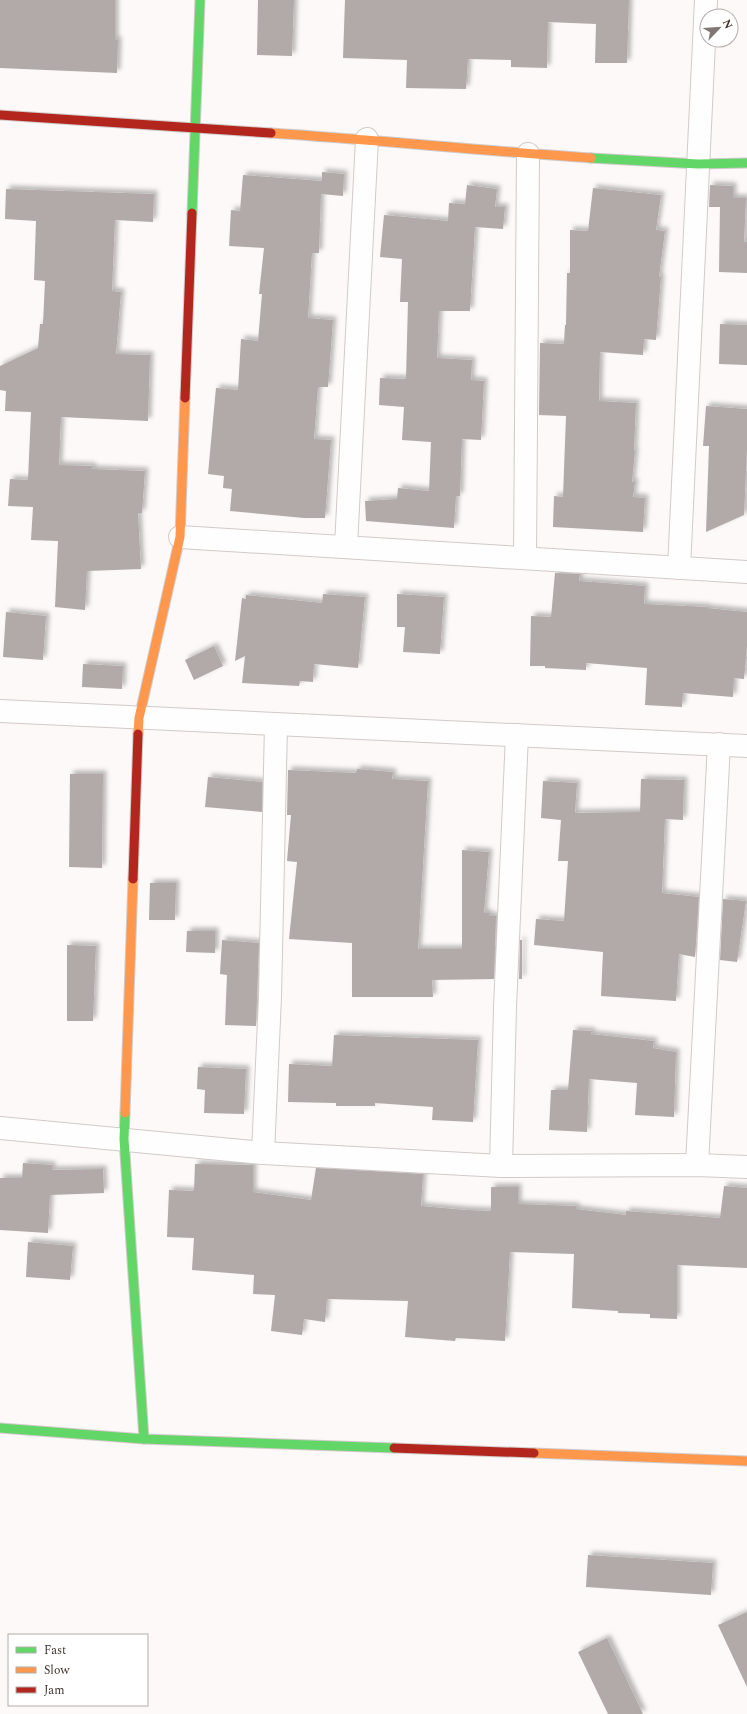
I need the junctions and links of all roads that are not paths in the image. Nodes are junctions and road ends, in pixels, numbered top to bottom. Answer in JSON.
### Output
{"nodes":[{"id":1,"x":200,"y":0,"type":"edge"},
{"id":2,"x":706,"y":0,"type":"edge"},
{"id":3,"x":0,"y":115,"type":"edge"},
{"id":4,"x":195,"y":129,"type":"junction"},
{"id":5,"x":367,"y":139,"type":"junction"},
{"id":6,"x":528,"y":154,"type":"junction"},
{"id":7,"x":747,"y":163,"type":"edge"},
{"id":8,"x":698,"y":164,"type":"junction"},
{"id":9,"x":180,"y":537,"type":"junction"},
{"id":10,"x":346,"y":546,"type":"junction"},
{"id":11,"x":525,"y":558,"type":"junction"},
{"id":12,"x":679,"y":568,"type":"junction"},
{"id":13,"x":747,"y":572,"type":"edge"},
{"id":14,"x":0,"y":711,"type":"edge"},
{"id":15,"x":139,"y":718,"type":"junction"},
{"id":16,"x":276,"y":724,"type":"junction"},
{"id":17,"x":516,"y":735,"type":"junction"},
{"id":18,"x":719,"y":744,"type":"junction"},
{"id":19,"x":747,"y":746,"type":"edge"},
{"id":20,"x":0,"y":1128,"type":"edge"},
{"id":21,"x":124,"y":1139,"type":"junction"},
{"id":22,"x":263,"y":1153,"type":"junction"},
{"id":23,"x":697,"y":1165,"type":"junction"},
{"id":24,"x":501,"y":1166,"type":"junction"},
{"id":25,"x":747,"y":1167,"type":"edge"},
{"id":26,"x":0,"y":1428,"type":"edge"},
{"id":27,"x":144,"y":1439,"type":"junction"},
{"id":28,"x":747,"y":1461,"type":"edge"}],
"edges":[{"from":1,"to":4,"type":"street"},
{"from":2,"to":8,"type":"street"},
{"from":3,"to":4,"type":"street"},
{"from":4,"to":5,"type":"street"},
{"from":4,"to":9,"type":"street"},
{"from":5,"to":6,"type":"street"},
{"from":5,"to":10,"type":"street"},
{"from":6,"to":8,"type":"street"},
{"from":6,"to":11,"type":"street"},
{"from":7,"to":8,"type":"street"},
{"from":8,"to":12,"type":"street"},
{"from":9,"to":10,"type":"street"},
{"from":9,"to":15,"type":"street"},
{"from":10,"to":11,"type":"street"},
{"from":11,"to":12,"type":"street"},
{"from":12,"to":13,"type":"street"},
{"from":14,"to":15,"type":"street"},
{"from":15,"to":16,"type":"street"},
{"from":15,"to":21,"type":"street"},
{"from":16,"to":17,"type":"street"},
{"from":16,"to":22,"type":"street"},
{"from":17,"to":18,"type":"street"},
{"from":17,"to":24,"type":"street"},
{"from":18,"to":19,"type":"street"},
{"from":18,"to":23,"type":"street"},
{"from":20,"to":21,"type":"street"},
{"from":21,"to":22,"type":"street"},
{"from":21,"to":27,"type":"street"},
{"from":22,"to":24,"type":"street"},
{"from":23,"to":24,"type":"street"},
{"from":23,"to":25,"type":"street"},
{"from":26,"to":27,"type":"street"},
{"from":27,"to":28,"type":"street"}]}
